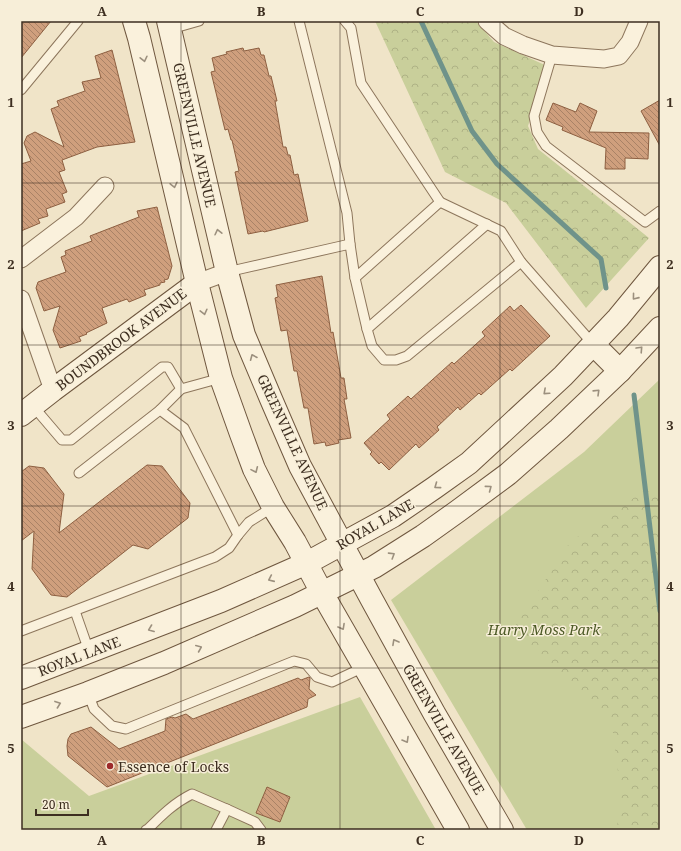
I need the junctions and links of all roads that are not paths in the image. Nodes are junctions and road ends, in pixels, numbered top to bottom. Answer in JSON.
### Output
{"nodes":[{"id":1,"x":78,"y":21,"type":"edge"},
{"id":2,"x":199,"y":21,"type":"edge"},
{"id":3,"x":299,"y":21,"type":"edge"},
{"id":4,"x":345,"y":21,"type":"edge"},
{"id":5,"x":487,"y":21,"type":"edge"},
{"id":6,"x":639,"y":21,"type":"edge"},
{"id":7,"x":169,"y":25,"type":"edge"},
{"id":8,"x":136,"y":29,"type":"edge"},
{"id":9,"x":552,"y":54,"type":"junction"},
{"id":10,"x":21,"y":90,"type":"edge"},
{"id":11,"x":104,"y":186,"type":"dead end"},
{"id":12,"x":440,"y":202,"type":"junction"},
{"id":13,"x":660,"y":211,"type":"edge"},
{"id":14,"x":488,"y":224,"type":"junction"},
{"id":15,"x":350,"y":244,"type":"junction"},
{"id":16,"x":21,"y":259,"type":"edge"},
{"id":17,"x":521,"y":262,"type":"junction"},
{"id":18,"x":660,"y":267,"type":"edge"},
{"id":19,"x":227,"y":272,"type":"junction"},
{"id":20,"x":355,"y":278,"type":"junction"},
{"id":21,"x":197,"y":283,"type":"junction"},
{"id":22,"x":21,"y":300,"type":"edge"},
{"id":23,"x":660,"y":328,"type":"edge"},
{"id":24,"x":366,"y":329,"type":"junction"},
{"id":25,"x":593,"y":344,"type":"junction"},
{"id":26,"x":620,"y":371,"type":"junction"},
{"id":27,"x":221,"y":378,"type":"junction"},
{"id":28,"x":181,"y":389,"type":"junction"},
{"id":29,"x":53,"y":390,"type":"junction"},
{"id":30,"x":27,"y":410,"type":"edge"},
{"id":31,"x":160,"y":410,"type":"junction"},
{"id":32,"x":78,"y":473,"type":"dead end"},
{"id":33,"x":273,"y":507,"type":"junction"},
{"id":34,"x":238,"y":535,"type":"junction"},
{"id":35,"x":342,"y":544,"type":"junction"},
{"id":36,"x":307,"y":563,"type":"junction"},
{"id":37,"x":358,"y":575,"type":"junction"},
{"id":38,"x":322,"y":593,"type":"junction"},
{"id":39,"x":75,"y":611,"type":"junction"},
{"id":40,"x":21,"y":631,"type":"edge"},
{"id":41,"x":89,"y":652,"type":"junction"},
{"id":42,"x":364,"y":667,"type":"junction"},
{"id":43,"x":21,"y":678,"type":"edge"},
{"id":44,"x":88,"y":693,"type":"junction"},
{"id":45,"x":21,"y":717,"type":"edge"},
{"id":46,"x":227,"y":809,"type":"junction"},
{"id":47,"x":146,"y":830,"type":"edge"},
{"id":48,"x":216,"y":830,"type":"edge"},
{"id":49,"x":261,"y":830,"type":"edge"},
{"id":50,"x":458,"y":830,"type":"edge"},
{"id":51,"x":502,"y":830,"type":"edge"}],
"edges":[{"from":1,"to":10,"type":"lane"},
{"from":2,"to":7,"type":"lane"},
{"from":3,"to":15,"type":"lane"},
{"from":4,"to":12,"type":"lane"},
{"from":5,"to":9,"type":"street"},
{"from":6,"to":9,"type":"street"},
{"from":7,"to":8,"type":"main road"},
{"from":19,"to":7,"type":"main road","name":"GREENVILLE AVENUE","one_way":true},
{"from":8,"to":21,"type":"main road","one_way":true},
{"from":9,"to":13,"type":"lane"},
{"from":11,"to":16,"type":"street"},
{"from":12,"to":14,"type":"lane"},
{"from":12,"to":20,"type":"lane"},
{"from":14,"to":17,"type":"lane"},
{"from":14,"to":24,"type":"lane"},
{"from":15,"to":19,"type":"lane"},
{"from":15,"to":20,"type":"lane"},
{"from":17,"to":24,"type":"lane"},
{"from":17,"to":25,"type":"lane"},
{"from":18,"to":25,"type":"main road","name":"ROYAL LANE","one_way":true},
{"from":19,"to":21,"type":"street","name":"BOUNDBROOK AVENUE"},
{"from":35,"to":19,"type":"main road","name":"GREENVILLE AVENUE","one_way":true},
{"from":20,"to":24,"type":"lane"},
{"from":21,"to":27,"type":"main road","one_way":true},
{"from":21,"to":29,"type":"main road","name":"BOUNDBROOK AVENUE"},
{"from":22,"to":29,"type":"street"},
{"from":26,"to":23,"type":"main road","one_way":true},
{"from":25,"to":26,"type":"main road"},
{"from":25,"to":35,"type":"main road","name":"ROYAL LANE","one_way":true},
{"from":37,"to":26,"type":"main road","one_way":true},
{"from":27,"to":28,"type":"lane"},
{"from":27,"to":33,"type":"main road","one_way":true},
{"from":28,"to":30,"type":"lane"},
{"from":28,"to":31,"type":"lane"},
{"from":29,"to":30,"type":"main road","name":"BOUNDBROOK AVENUE"},
{"from":31,"to":32,"type":"lane"},
{"from":31,"to":34,"type":"lane"},
{"from":33,"to":34,"type":"lane"},
{"from":33,"to":36,"type":"main road"},
{"from":34,"to":39,"type":"lane"},
{"from":35,"to":36,"type":"main road","name":"ROYAL LANE"},
{"from":35,"to":37,"type":"main road","name":"GREENVILLE AVENUE"},
{"from":36,"to":38,"type":"main road"},
{"from":36,"to":41,"type":"main road","name":"ROYAL LANE","one_way":true},
{"from":37,"to":38,"type":"main road"},
{"from":51,"to":37,"type":"main road","name":"GREENVILLE AVENUE","one_way":true},
{"from":38,"to":42,"type":"main road","one_way":true},
{"from":44,"to":38,"type":"main road","one_way":true},
{"from":39,"to":40,"type":"lane"},
{"from":39,"to":41,"type":"lane"},
{"from":41,"to":43,"type":"main road","name":"ROYAL LANE"},
{"from":42,"to":44,"type":"lane"},
{"from":42,"to":50,"type":"main road","one_way":true},
{"from":45,"to":44,"type":"main road","one_way":true},
{"from":46,"to":47,"type":"lane"},
{"from":46,"to":48,"type":"lane"},
{"from":46,"to":49,"type":"lane"}]}
